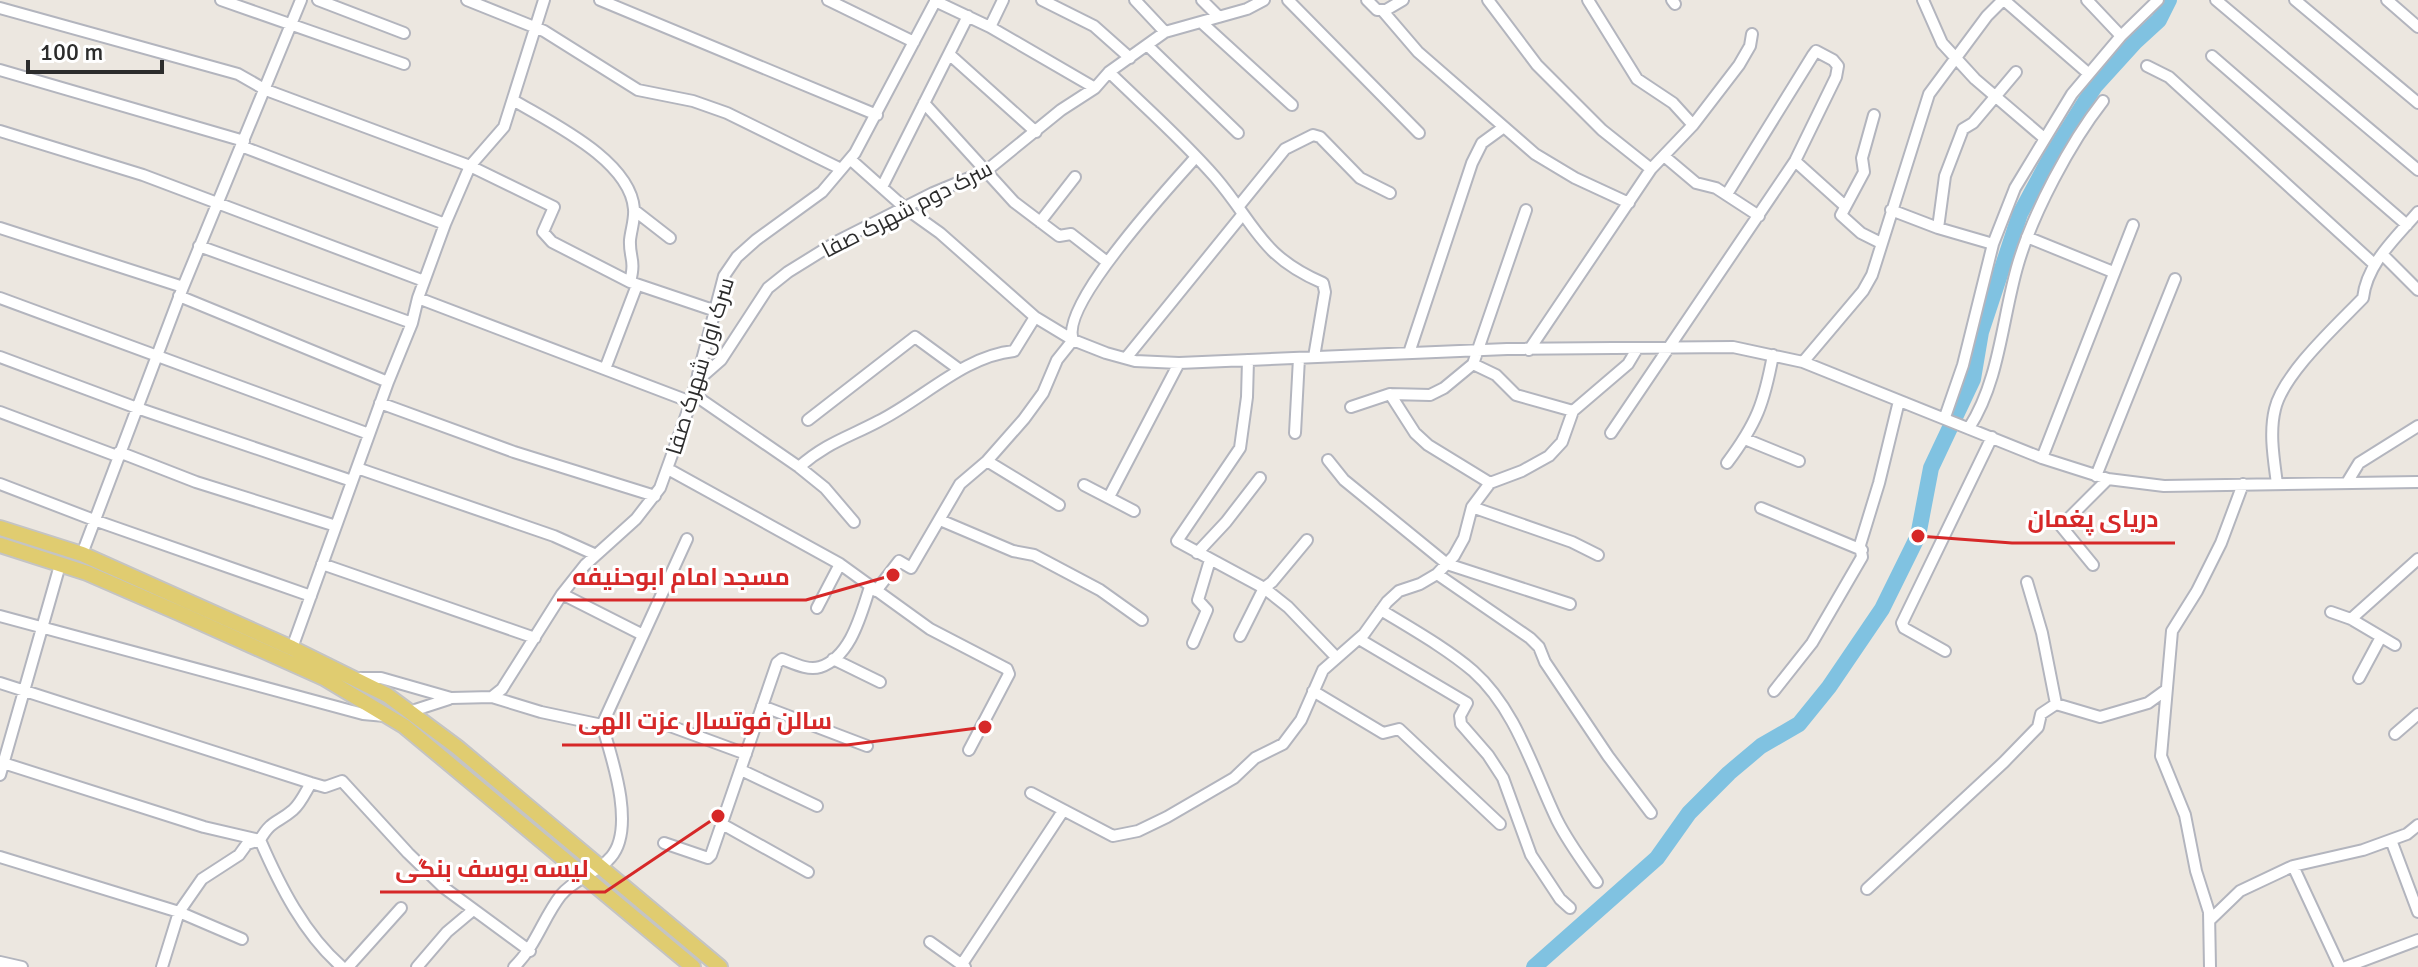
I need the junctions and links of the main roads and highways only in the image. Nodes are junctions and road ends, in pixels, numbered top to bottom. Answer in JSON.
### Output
{"nodes":[{"id":1,"x":0,"y":528,"type":"edge"},
{"id":2,"x":0,"y":545,"type":"edge"},
{"id":3,"x":387,"y":695,"type":"junction"},
{"id":4,"x":384,"y":712,"type":"junction"},
{"id":5,"x":693,"y":967,"type":"edge"},
{"id":6,"x":720,"y":967,"type":"edge"}],
"edges":[{"from":1,"to":3,"type":"main road"},
{"from":2,"to":4,"type":"main road"},
{"from":3,"to":4,"type":"main road"},
{"from":3,"to":6,"type":"main road"},
{"from":4,"to":5,"type":"main road"}]}
